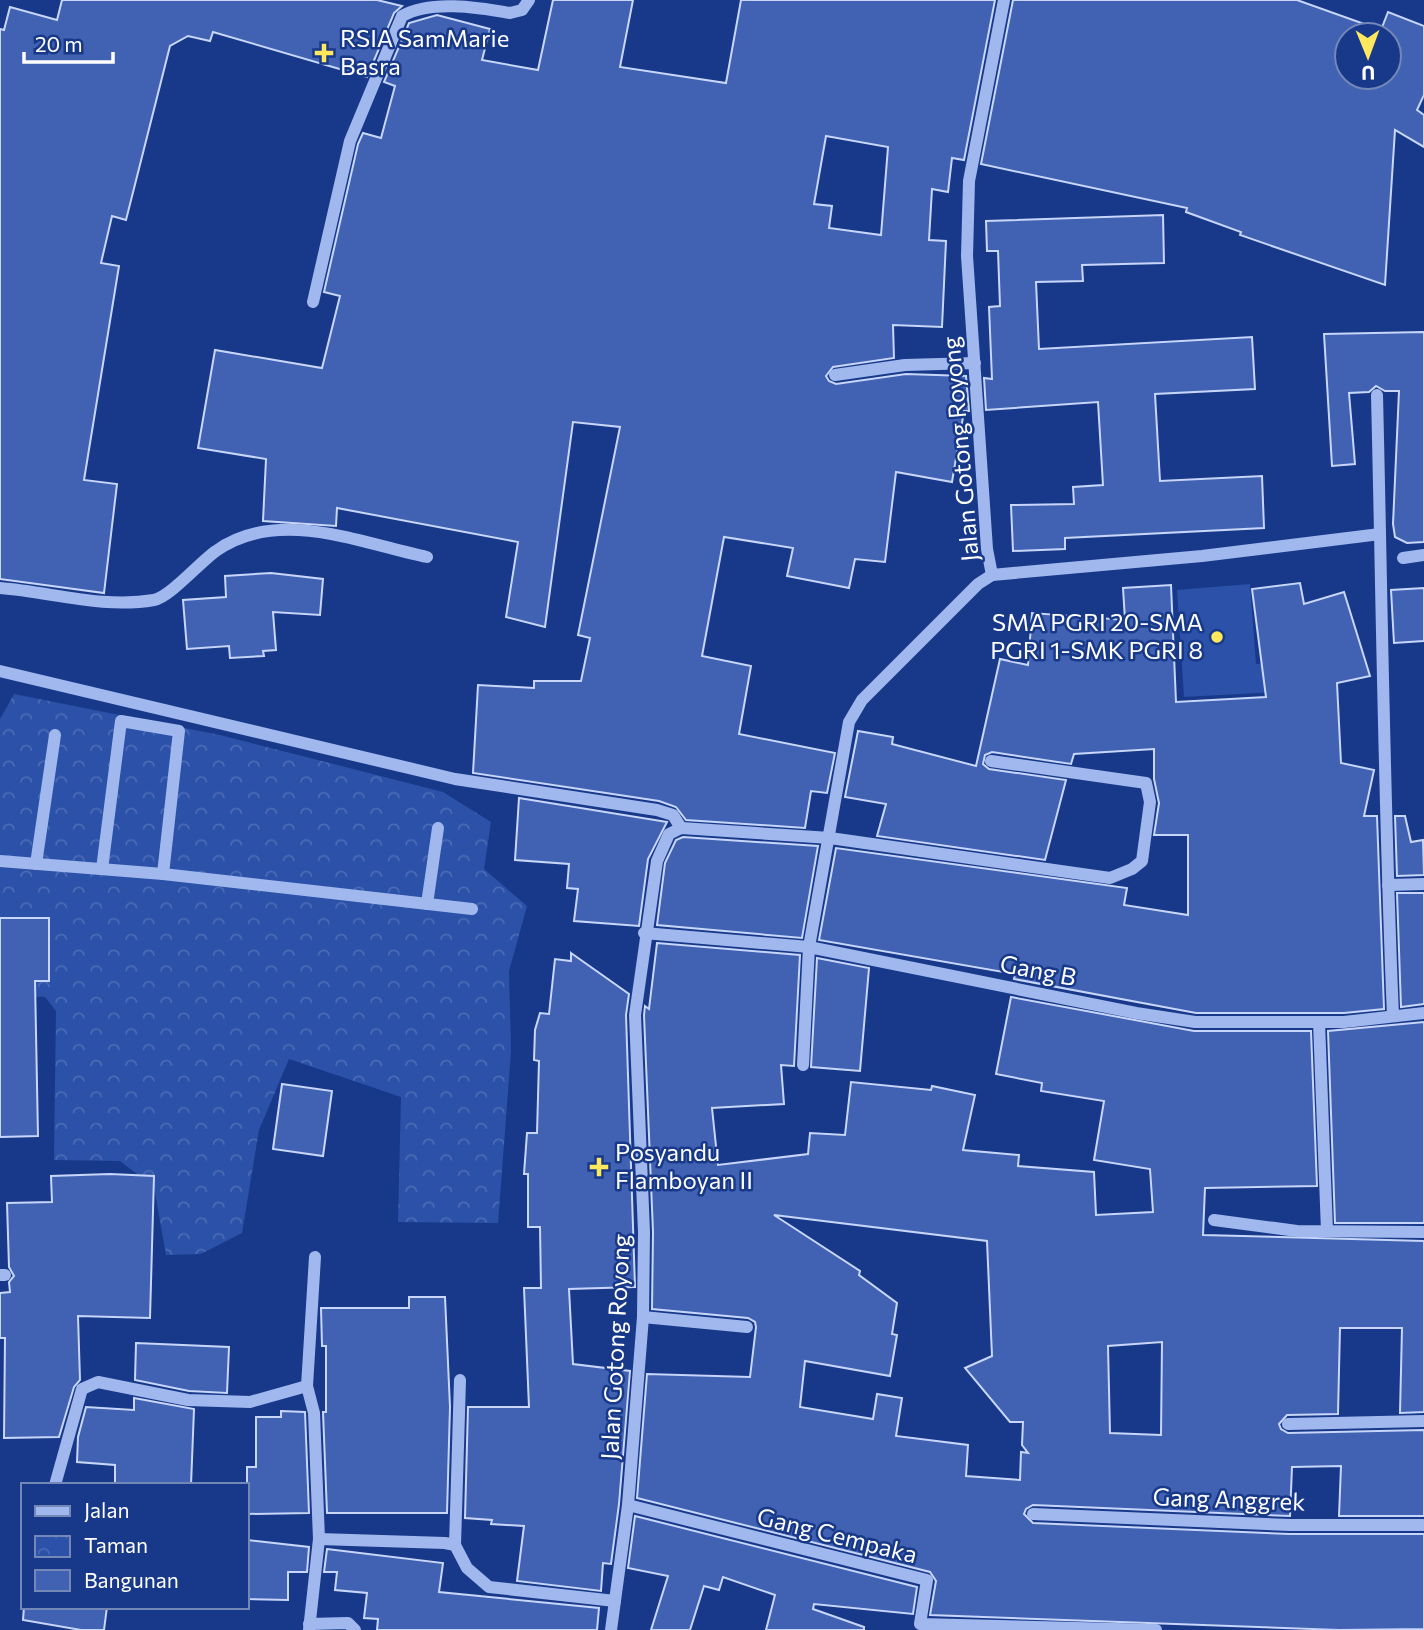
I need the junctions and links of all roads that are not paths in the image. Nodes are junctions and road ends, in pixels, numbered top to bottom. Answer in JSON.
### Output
{"nodes":[{"id":1,"x":529,"y":0,"type":"edge"},
{"id":2,"x":1004,"y":0,"type":"edge"},
{"id":3,"x":313,"y":302,"type":"dead end"},
{"id":4,"x":975,"y":363,"type":"junction"},
{"id":5,"x":835,"y":375,"type":"dead end"},
{"id":6,"x":1377,"y":395,"type":"dead end"},
{"id":7,"x":1380,"y":534,"type":"junction"},
{"id":8,"x":1424,"y":555,"type":"edge"},
{"id":9,"x":427,"y":557,"type":"dead end"},
{"id":10,"x":1403,"y":558,"type":"dead end"},
{"id":11,"x":992,"y":575,"type":"junction"},
{"id":12,"x":0,"y":588,"type":"edge"},
{"id":13,"x":0,"y":671,"type":"edge"},
{"id":14,"x":55,"y":735,"type":"dead end"},
{"id":15,"x":991,"y":761,"type":"dead end"},
{"id":16,"x":438,"y":828,"type":"dead end"},
{"id":17,"x":681,"y":828,"type":"junction"},
{"id":18,"x":830,"y":838,"type":"junction"},
{"id":19,"x":0,"y":861,"type":"edge"},
{"id":20,"x":36,"y":864,"type":"junction"},
{"id":21,"x":102,"y":869,"type":"junction"},
{"id":22,"x":163,"y":874,"type":"junction"},
{"id":23,"x":1424,"y":884,"type":"edge"},
{"id":24,"x":1388,"y":885,"type":"junction"},
{"id":25,"x":426,"y":904,"type":"junction"},
{"id":26,"x":472,"y":909,"type":"dead end"},
{"id":27,"x":644,"y":933,"type":"junction"},
{"id":28,"x":809,"y":947,"type":"junction"},
{"id":29,"x":1424,"y":1013,"type":"edge"},
{"id":30,"x":1393,"y":1016,"type":"junction"},
{"id":31,"x":1319,"y":1023,"type":"junction"},
{"id":32,"x":803,"y":1065,"type":"dead end"},
{"id":33,"x":1214,"y":1220,"type":"dead end"},
{"id":34,"x":1327,"y":1231,"type":"junction"},
{"id":35,"x":1424,"y":1232,"type":"edge"},
{"id":36,"x":315,"y":1257,"type":"dead end"},
{"id":37,"x":643,"y":1317,"type":"junction"},
{"id":38,"x":747,"y":1327,"type":"dead end"},
{"id":39,"x":460,"y":1380,"type":"dead end"},
{"id":40,"x":307,"y":1386,"type":"junction"},
{"id":41,"x":1424,"y":1421,"type":"edge"},
{"id":42,"x":1288,"y":1424,"type":"dead end"},
{"id":43,"x":56,"y":1483,"type":"edge"},
{"id":44,"x":628,"y":1505,"type":"junction"},
{"id":45,"x":1033,"y":1514,"type":"dead end"},
{"id":46,"x":1424,"y":1525,"type":"edge"},
{"id":47,"x":319,"y":1539,"type":"junction"},
{"id":48,"x":456,"y":1545,"type":"junction"},
{"id":49,"x":615,"y":1601,"type":"junction"},
{"id":50,"x":309,"y":1627,"type":"edge"},
{"id":51,"x":355,"y":1630,"type":"edge"},
{"id":52,"x":611,"y":1630,"type":"edge"},
{"id":53,"x":1156,"y":1630,"type":"edge"}],
"edges":[{"from":1,"to":3,"type":"street"},
{"from":2,"to":4,"type":"street","name":"Jalan Gotong Royong"},
{"from":4,"to":5,"type":"street"},
{"from":4,"to":11,"type":"street","name":"Jalan Gotong Royong"},
{"from":6,"to":7,"type":"street"},
{"from":7,"to":11,"type":"street"},
{"from":7,"to":24,"type":"street"},
{"from":8,"to":10,"type":"street"},
{"from":9,"to":12,"type":"street"},
{"from":11,"to":18,"type":"street","name":"Jalan Gotong Royong"},
{"from":13,"to":17,"type":"street"},
{"from":14,"to":20,"type":"street"},
{"from":15,"to":18,"type":"street"},
{"from":16,"to":25,"type":"street"},
{"from":17,"to":18,"type":"street"},
{"from":17,"to":27,"type":"street","name":"Jalan Gotong Royong"},
{"from":18,"to":28,"type":"street","name":"Jalan Gotong Royong"},
{"from":19,"to":20,"type":"street"},
{"from":20,"to":21,"type":"street"},
{"from":21,"to":22,"type":"street"},
{"from":21,"to":22,"type":"street"},
{"from":22,"to":25,"type":"street"},
{"from":23,"to":24,"type":"street"},
{"from":24,"to":30,"type":"street"},
{"from":25,"to":26,"type":"street"},
{"from":27,"to":28,"type":"street","name":"Gang B"},
{"from":27,"to":37,"type":"street","name":"Jalan Gotong Royong"},
{"from":28,"to":31,"type":"street","name":"Gang B"},
{"from":28,"to":32,"type":"street","name":"Jalan Gotong Royong"},
{"from":29,"to":30,"type":"street","name":"Gang B"},
{"from":30,"to":31,"type":"street","name":"Gang B"},
{"from":31,"to":34,"type":"street"},
{"from":33,"to":34,"type":"street"},
{"from":34,"to":35,"type":"street"},
{"from":36,"to":40,"type":"street"},
{"from":37,"to":38,"type":"street"},
{"from":37,"to":44,"type":"street","name":"Jalan Gotong Royong"},
{"from":39,"to":48,"type":"street"},
{"from":40,"to":43,"type":"street"},
{"from":40,"to":47,"type":"street"},
{"from":41,"to":42,"type":"street"},
{"from":44,"to":49,"type":"street","name":"Jalan Gotong Royong"},
{"from":44,"to":53,"type":"street","name":"Gang Cempaka"},
{"from":45,"to":46,"type":"street","name":"Gang Anggrek"},
{"from":47,"to":48,"type":"street"},
{"from":47,"to":50,"type":"street"},
{"from":48,"to":49,"type":"street"},
{"from":49,"to":52,"type":"street","name":"Jalan Gotong Royong"},
{"from":50,"to":51,"type":"street"}]}
